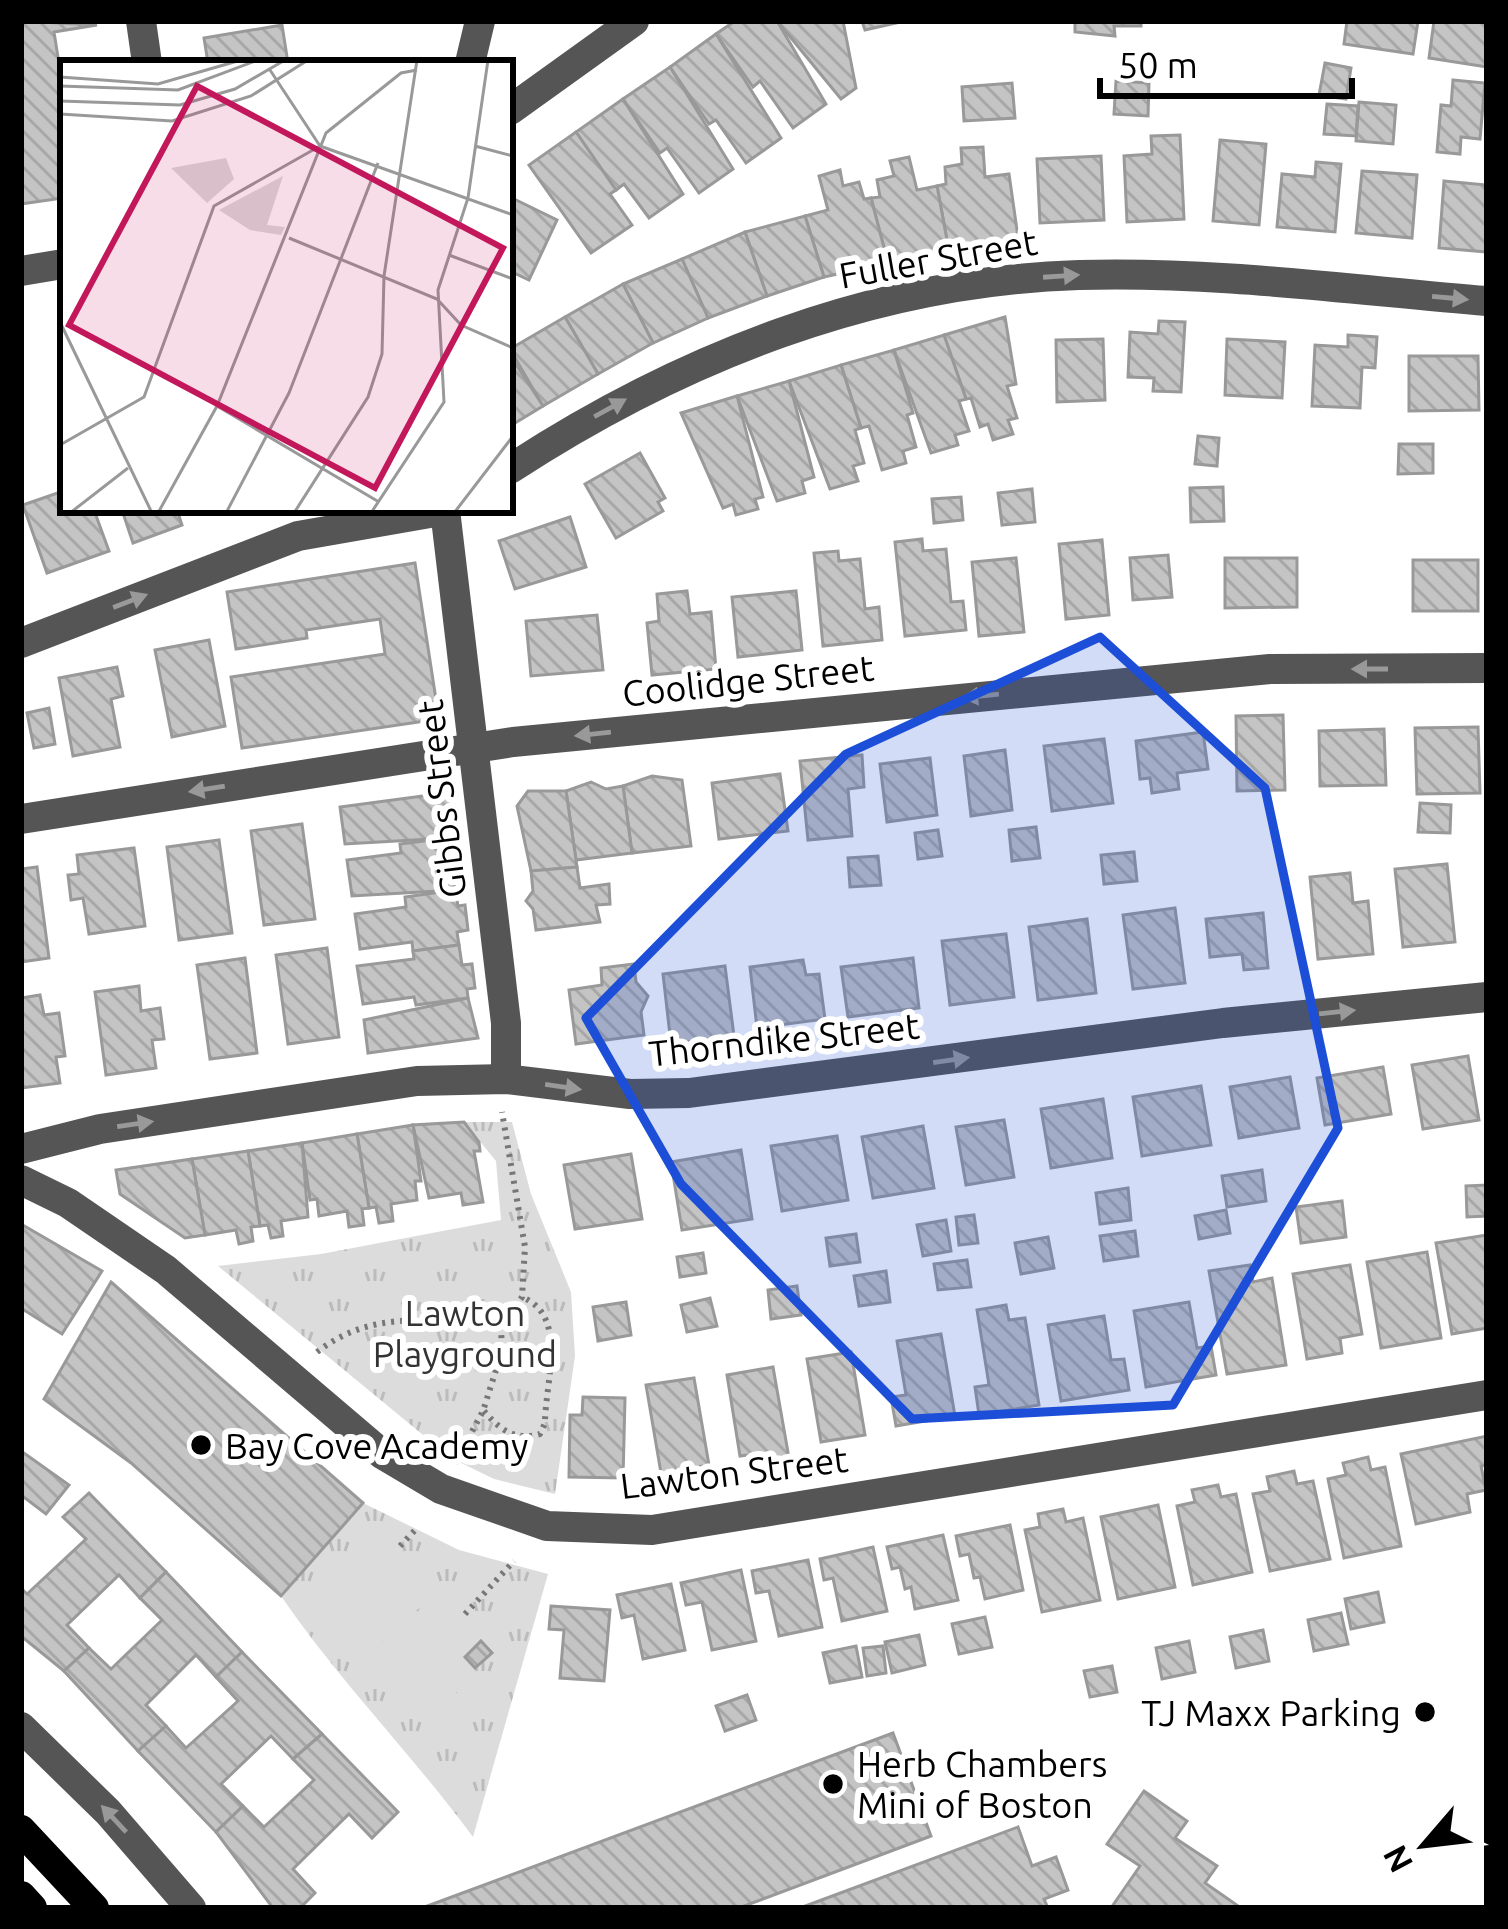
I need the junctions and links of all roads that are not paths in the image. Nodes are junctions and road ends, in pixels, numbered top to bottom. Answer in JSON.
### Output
{"nodes":[{"id":1,"x":141,"y":21,"type":"edge"},
{"id":2,"x":480,"y":21,"type":"edge"},
{"id":3,"x":634,"y":21,"type":"edge"},
{"id":4,"x":147,"y":60,"type":"edge"},
{"id":5,"x":471,"y":60,"type":"edge"},
{"id":6,"x":513,"y":108,"type":"edge"},
{"id":7,"x":60,"y":264,"type":"edge"},
{"id":8,"x":21,"y":271,"type":"edge"},
{"id":9,"x":1487,"y":302,"type":"edge"},
{"id":10,"x":513,"y":467,"type":"edge"},
{"id":11,"x":429,"y":513,"type":"edge"},
{"id":12,"x":446,"y":513,"type":"edge"},
{"id":13,"x":21,"y":643,"type":"edge"},
{"id":14,"x":1487,"y":668,"type":"edge"},
{"id":15,"x":475,"y":746,"type":"junction"},
{"id":16,"x":21,"y":819,"type":"edge"},
{"id":17,"x":1487,"y":997,"type":"edge"},
{"id":18,"x":506,"y":1079,"type":"junction"},
{"id":19,"x":21,"y":1150,"type":"edge"},
{"id":20,"x":21,"y":1180,"type":"edge"},
{"id":21,"x":1487,"y":1395,"type":"edge"},
{"id":22,"x":21,"y":1726,"type":"edge"},
{"id":23,"x":21,"y":1830,"type":"edge"},
{"id":24,"x":21,"y":1896,"type":"edge"},
{"id":25,"x":32,"y":1908,"type":"edge"},
{"id":26,"x":94,"y":1908,"type":"edge"},
{"id":27,"x":191,"y":1908,"type":"edge"}],
"edges":[{"from":1,"to":4,"type":"street"},
{"from":2,"to":5,"type":"street"},
{"from":3,"to":6,"type":"street"},
{"from":7,"to":8,"type":"street"},
{"from":10,"to":9,"type":"street","name":"Fuller Street","one_way":true},
{"from":13,"to":11,"type":"street","one_way":true},
{"from":12,"to":15,"type":"street","name":"Gibbs Street"},
{"from":14,"to":15,"type":"street","name":"Coolidge Street","one_way":true},
{"from":15,"to":16,"type":"street","name":"Coolidge Street","one_way":true},
{"from":15,"to":18,"type":"street","name":"Gibbs Street"},
{"from":18,"to":17,"type":"street","name":"Thorndike Street","one_way":true},
{"from":19,"to":18,"type":"street","name":"Thorndike Street","one_way":true},
{"from":20,"to":21,"type":"street","name":"Lawton Street"},
{"from":27,"to":22,"type":"street","one_way":true},
{"from":23,"to":26,"type":"main road"},
{"from":24,"to":25,"type":"main road"}]}
